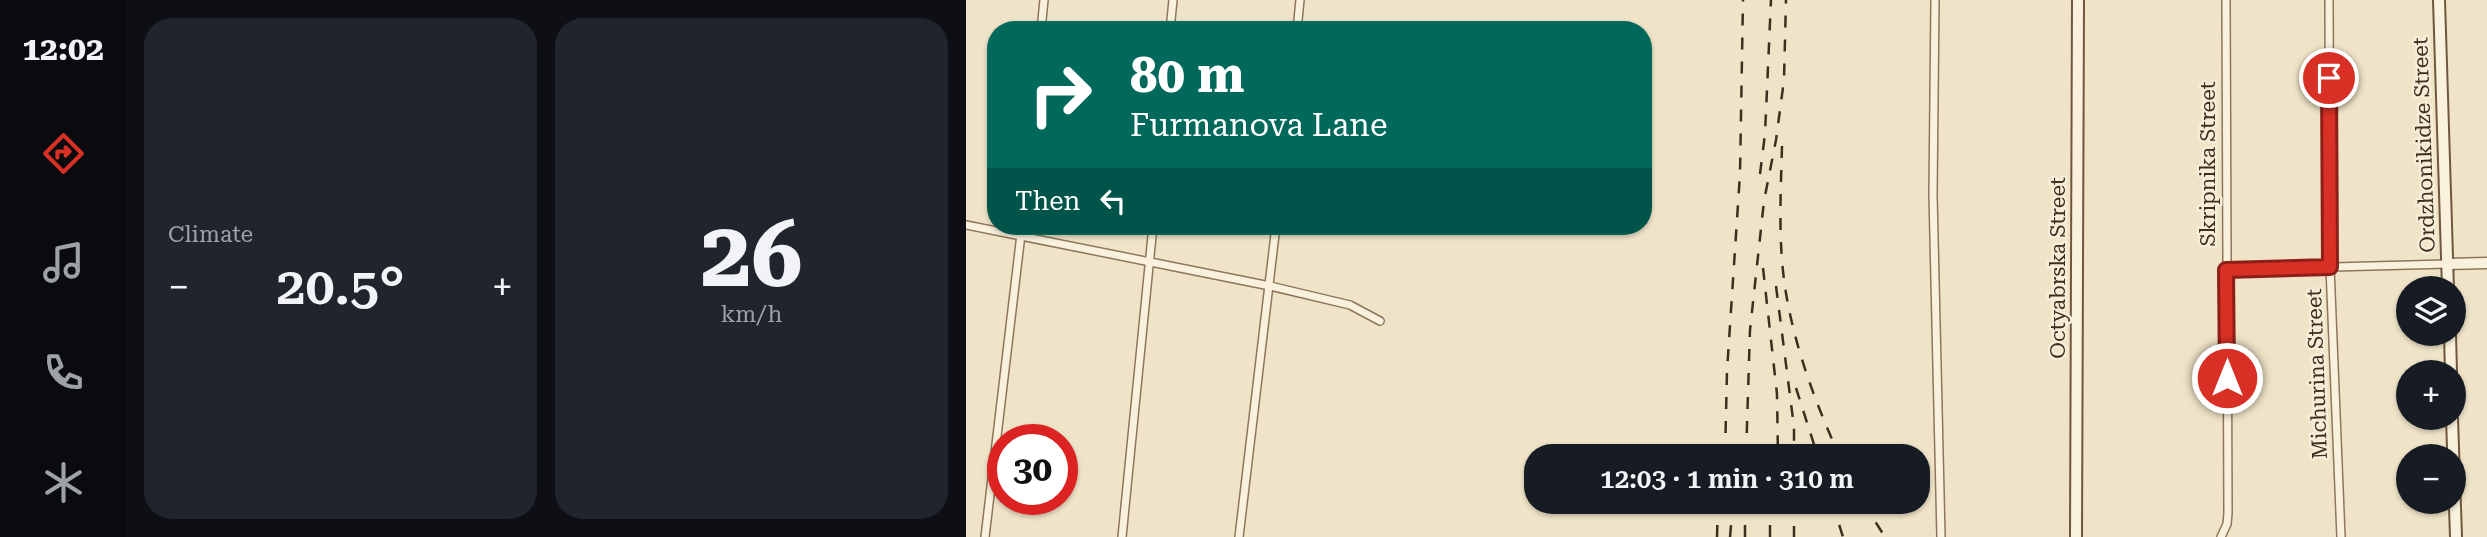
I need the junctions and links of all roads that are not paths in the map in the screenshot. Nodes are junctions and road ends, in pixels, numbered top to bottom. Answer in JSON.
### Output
{"nodes":[{"id":1,"x":1044,"y":0,"type":"edge"},
{"id":2,"x":1173,"y":0,"type":"edge"},
{"id":3,"x":1300,"y":0,"type":"edge"},
{"id":4,"x":1935,"y":0,"type":"edge"},
{"id":5,"x":2078,"y":0,"type":"edge"},
{"id":6,"x":2226,"y":0,"type":"edge"},
{"id":7,"x":2329,"y":0,"type":"edge"},
{"id":8,"x":2439,"y":0,"type":"edge"},
{"id":9,"x":1042,"y":21,"type":"edge"},
{"id":10,"x":1171,"y":21,"type":"edge"},
{"id":11,"x":1298,"y":21,"type":"edge"},
{"id":12,"x":966,"y":225,"type":"edge"},
{"id":13,"x":987,"y":229,"type":"edge"},
{"id":14,"x":1021,"y":235,"type":"joint"},
{"id":15,"x":1152,"y":235,"type":"edge"},
{"id":16,"x":1275,"y":235,"type":"edge"},
{"id":17,"x":1150,"y":262,"type":"junction"},
{"id":18,"x":2487,"y":263,"type":"edge"},
{"id":19,"x":2447,"y":264,"type":"junction"},
{"id":20,"x":2330,"y":267,"type":"junction"},
{"id":21,"x":2226,"y":270,"type":"junction"},
{"id":22,"x":2447,"y":276,"type":"edge"},
{"id":23,"x":1270,"y":286,"type":"junction"},
{"id":24,"x":1380,"y":321,"type":"dead end"},
{"id":25,"x":2452,"y":430,"type":"edge"},
{"id":26,"x":985,"y":537,"type":"edge"},
{"id":27,"x":1122,"y":537,"type":"edge"},
{"id":28,"x":1239,"y":537,"type":"edge"},
{"id":29,"x":1941,"y":537,"type":"edge"},
{"id":30,"x":2076,"y":537,"type":"edge"},
{"id":31,"x":2221,"y":537,"type":"edge"},
{"id":32,"x":2341,"y":537,"type":"edge"},
{"id":33,"x":2456,"y":537,"type":"edge"}],
"edges":[{"from":1,"to":9,"type":"street"},
{"from":2,"to":10,"type":"street"},
{"from":3,"to":11,"type":"street"},
{"from":4,"to":29,"type":"street"},
{"from":5,"to":30,"type":"main road","name":"Octyabrska Street"},
{"from":6,"to":21,"type":"street","name":"Skripnika Street"},
{"from":7,"to":20,"type":"street","name":"Michurina Street"},
{"from":8,"to":19,"type":"main road","name":"Ordzhonikidze Street"},
{"from":12,"to":13,"type":"street"},
{"from":14,"to":17,"type":"street"},
{"from":14,"to":26,"type":"street"},
{"from":15,"to":17,"type":"street"},
{"from":16,"to":23,"type":"street"},
{"from":17,"to":23,"type":"street"},
{"from":17,"to":27,"type":"street"},
{"from":18,"to":19,"type":"street"},
{"from":19,"to":20,"type":"street"},
{"from":19,"to":22,"type":"main road","name":"Ordzhonikidze Street"},
{"from":20,"to":21,"type":"street"},
{"from":20,"to":32,"type":"street","name":"Michurina Street"},
{"from":21,"to":31,"type":"street","name":"Skripnika Street"},
{"from":23,"to":24,"type":"street"},
{"from":23,"to":28,"type":"street"},
{"from":25,"to":33,"type":"main road"}]}
